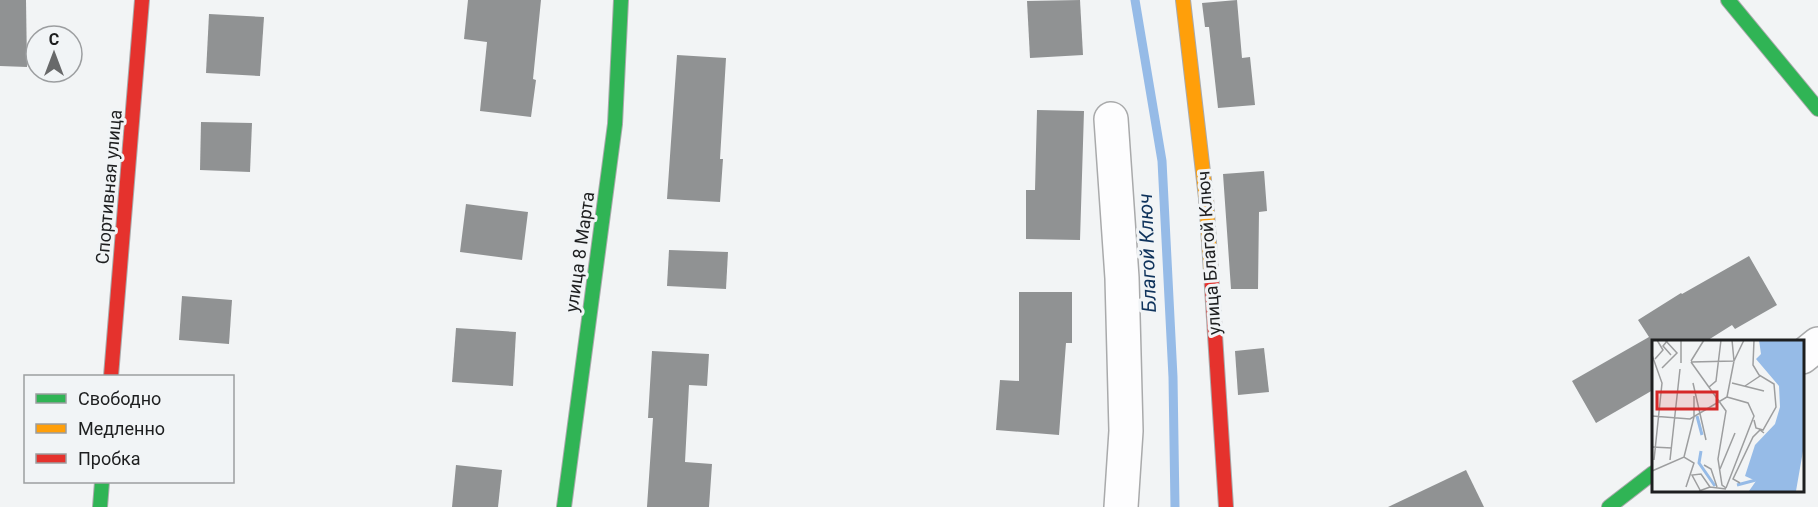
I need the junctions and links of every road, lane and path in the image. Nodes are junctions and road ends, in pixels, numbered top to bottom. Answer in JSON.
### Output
{"nodes":[{"id":1,"x":142,"y":0,"type":"edge"},
{"id":2,"x":621,"y":0,"type":"edge"},
{"id":3,"x":1183,"y":0,"type":"edge"},
{"id":4,"x":1728,"y":0,"type":"edge"},
{"id":5,"x":1818,"y":109,"type":"edge"},
{"id":6,"x":1111,"y":119,"type":"dead end"},
{"id":7,"x":1818,"y":344,"type":"edge"},
{"id":8,"x":1803,"y":356,"type":"edge"},
{"id":9,"x":111,"y":375,"type":"edge"},
{"id":10,"x":1652,"y":474,"type":"edge"},
{"id":11,"x":102,"y":483,"type":"edge"},
{"id":12,"x":100,"y":507,"type":"edge"},
{"id":13,"x":564,"y":507,"type":"edge"},
{"id":14,"x":1121,"y":507,"type":"edge"},
{"id":15,"x":1226,"y":507,"type":"edge"},
{"id":16,"x":1609,"y":507,"type":"edge"}],
"edges":[{"from":1,"to":9,"type":"street","name":"Спортивная улица"},
{"from":2,"to":13,"type":"street","name":"улица 8 Марта"},
{"from":3,"to":15,"type":"street","name":"улица Благой Ключ"},
{"from":4,"to":5,"type":"street"},
{"from":6,"to":14,"type":"street"},
{"from":7,"to":8,"type":"street"},
{"from":10,"to":16,"type":"street"},
{"from":11,"to":12,"type":"street"}]}
